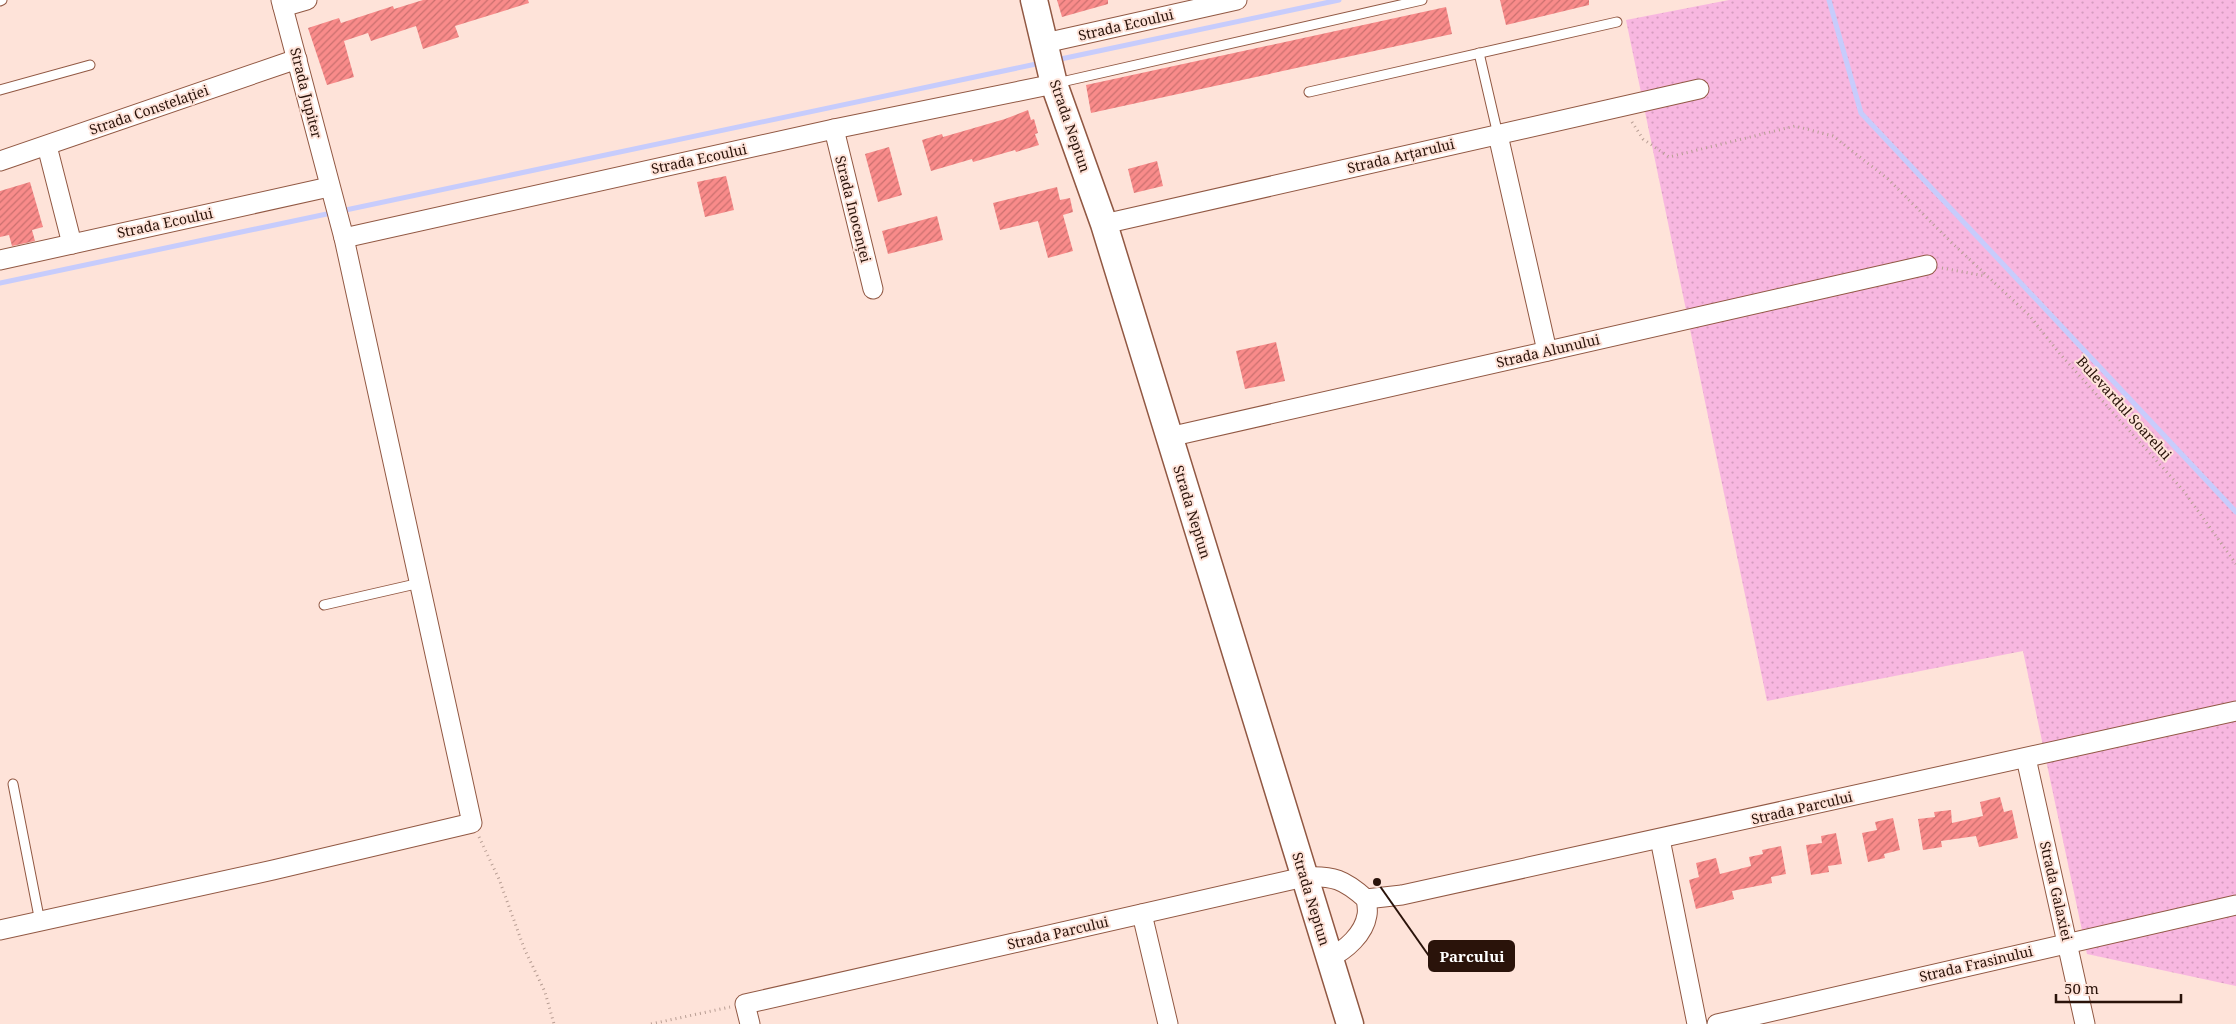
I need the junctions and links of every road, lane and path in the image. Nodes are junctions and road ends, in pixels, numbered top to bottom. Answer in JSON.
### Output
{"nodes":[{"id":1,"x":307,"y":0,"type":"edge"},
{"id":2,"x":1034,"y":0,"type":"edge"},
{"id":3,"x":1237,"y":0,"type":"edge"},
{"id":4,"x":1422,"y":0,"type":"edge"},
{"id":5,"x":282,"y":4,"type":"edge"},
{"id":6,"x":1617,"y":22,"type":"dead end"},
{"id":7,"x":1479,"y":53,"type":"junction"},
{"id":8,"x":297,"y":59,"type":"junction"},
{"id":9,"x":1050,"y":63,"type":"junction"},
{"id":10,"x":90,"y":66,"type":"dead end"},
{"id":11,"x":1699,"y":89,"type":"dead end"},
{"id":12,"x":0,"y":90,"type":"edge"},
{"id":13,"x":1309,"y":92,"type":"dead end"},
{"id":14,"x":1622,"y":106,"type":"junction"},
{"id":15,"x":834,"y":129,"type":"junction"},
{"id":16,"x":1498,"y":134,"type":"junction"},
{"id":17,"x":47,"y":146,"type":"junction"},
{"id":18,"x":0,"y":161,"type":"edge"},
{"id":19,"x":329,"y":187,"type":"junction"},
{"id":20,"x":1104,"y":224,"type":"junction"},
{"id":21,"x":344,"y":238,"type":"junction"},
{"id":22,"x":72,"y":244,"type":"junction"},
{"id":23,"x":0,"y":260,"type":"edge"},
{"id":24,"x":1927,"y":265,"type":"joint"},
{"id":25,"x":1987,"y":276,"type":"junction"},
{"id":26,"x":873,"y":289,"type":"dead end"},
{"id":27,"x":1547,"y":351,"type":"junction"},
{"id":28,"x":1169,"y":437,"type":"junction"},
{"id":29,"x":2236,"y":564,"type":"edge"},
{"id":30,"x":420,"y":583,"type":"junction"},
{"id":31,"x":324,"y":605,"type":"dead end"},
{"id":32,"x":2236,"y":710,"type":"edge"},
{"id":33,"x":2026,"y":758,"type":"junction"},
{"id":34,"x":14,"y":784,"type":"dead end"},
{"id":35,"x":472,"y":823,"type":"junction"},
{"id":36,"x":1660,"y":839,"type":"junction"},
{"id":37,"x":1304,"y":877,"type":"junction"},
{"id":38,"x":1366,"y":899,"type":"junction"},
{"id":39,"x":2236,"y":905,"type":"edge"},
{"id":40,"x":1142,"y":914,"type":"junction"},
{"id":41,"x":40,"y":922,"type":"junction"},
{"id":42,"x":0,"y":930,"type":"edge"},
{"id":43,"x":2068,"y":943,"type":"junction"},
{"id":44,"x":1329,"y":958,"type":"junction"},
{"id":45,"x":745,"y":1004,"type":"junction"},
{"id":46,"x":554,"y":1024,"type":"edge"},
{"id":47,"x":651,"y":1024,"type":"edge"},
{"id":48,"x":750,"y":1024,"type":"edge"},
{"id":49,"x":1168,"y":1024,"type":"edge"},
{"id":50,"x":1350,"y":1024,"type":"edge"},
{"id":51,"x":1697,"y":1024,"type":"edge"},
{"id":52,"x":1717,"y":1024,"type":"edge"},
{"id":53,"x":2086,"y":1024,"type":"edge"}],
"edges":[{"from":1,"to":5,"type":"street"},
{"from":2,"to":9,"type":"street","name":"Strada Neptun"},
{"from":3,"to":9,"type":"street","name":"Strada Ecoului"},
{"from":4,"to":9,"type":"lane"},
{"from":5,"to":8,"type":"street","name":"Strada Jupiter"},
{"from":6,"to":7,"type":"lane"},
{"from":7,"to":13,"type":"lane"},
{"from":7,"to":16,"type":"lane"},
{"from":8,"to":17,"type":"street","name":"Strada Constelației"},
{"from":8,"to":19,"type":"street","name":"Strada Jupiter"},
{"from":9,"to":15,"type":"street","name":"Strada Ecoului"},
{"from":9,"to":20,"type":"street","name":"Strada Neptun"},
{"from":10,"to":12,"type":"lane"},
{"from":11,"to":14,"type":"street","name":"Strada Arțarului"},
{"from":14,"to":16,"type":"street","name":"Strada Arțarului"},
{"from":14,"to":25,"type":"path","name":"Bulevardul Soarelui"},
{"from":15,"to":21,"type":"street","name":"Strada Ecoului"},
{"from":15,"to":26,"type":"street","name":"Strada Inocenței"},
{"from":16,"to":20,"type":"street","name":"Strada Arțarului"},
{"from":16,"to":27,"type":"street"},
{"from":17,"to":18,"type":"street","name":"Strada Constelației"},
{"from":17,"to":22,"type":"street"},
{"from":19,"to":21,"type":"street","name":"Strada Jupiter"},
{"from":19,"to":22,"type":"street","name":"Strada Ecoului"},
{"from":20,"to":28,"type":"street","name":"Strada Neptun"},
{"from":21,"to":30,"type":"street","name":"Strada Jupiter"},
{"from":22,"to":23,"type":"street","name":"Strada Ecoului"},
{"from":24,"to":25,"type":"path"},
{"from":24,"to":27,"type":"street","name":"Strada Alunului"},
{"from":25,"to":29,"type":"path","name":"Bulevardul Soarelui"},
{"from":27,"to":28,"type":"street","name":"Strada Alunului"},
{"from":28,"to":37,"type":"street","name":"Strada Neptun"},
{"from":30,"to":31,"type":"lane"},
{"from":30,"to":35,"type":"street","name":"Strada Jupiter"},
{"from":32,"to":33,"type":"street","name":"Strada Parcului"},
{"from":33,"to":36,"type":"street","name":"Strada Parcului"},
{"from":33,"to":43,"type":"street","name":"Strada Galaxiei"},
{"from":34,"to":41,"type":"lane"},
{"from":35,"to":41,"type":"street"},
{"from":35,"to":46,"type":"path"},
{"from":36,"to":38,"type":"street","name":"Strada Parcului"},
{"from":36,"to":51,"type":"street"},
{"from":37,"to":38,"type":"street","name":"Strada Parcului"},
{"from":37,"to":40,"type":"street","name":"Strada Parcului"},
{"from":37,"to":44,"type":"street","name":"Strada Neptun"},
{"from":38,"to":44,"type":"street"},
{"from":39,"to":43,"type":"street","name":"Strada Frasinului"},
{"from":40,"to":45,"type":"street","name":"Strada Parcului"},
{"from":40,"to":49,"type":"street"},
{"from":41,"to":42,"type":"street"},
{"from":43,"to":52,"type":"street","name":"Strada Frasinului"},
{"from":43,"to":53,"type":"street","name":"Strada Galaxiei"},
{"from":44,"to":50,"type":"street","name":"Strada Neptun"},
{"from":45,"to":47,"type":"path"},
{"from":45,"to":48,"type":"street"}]}
